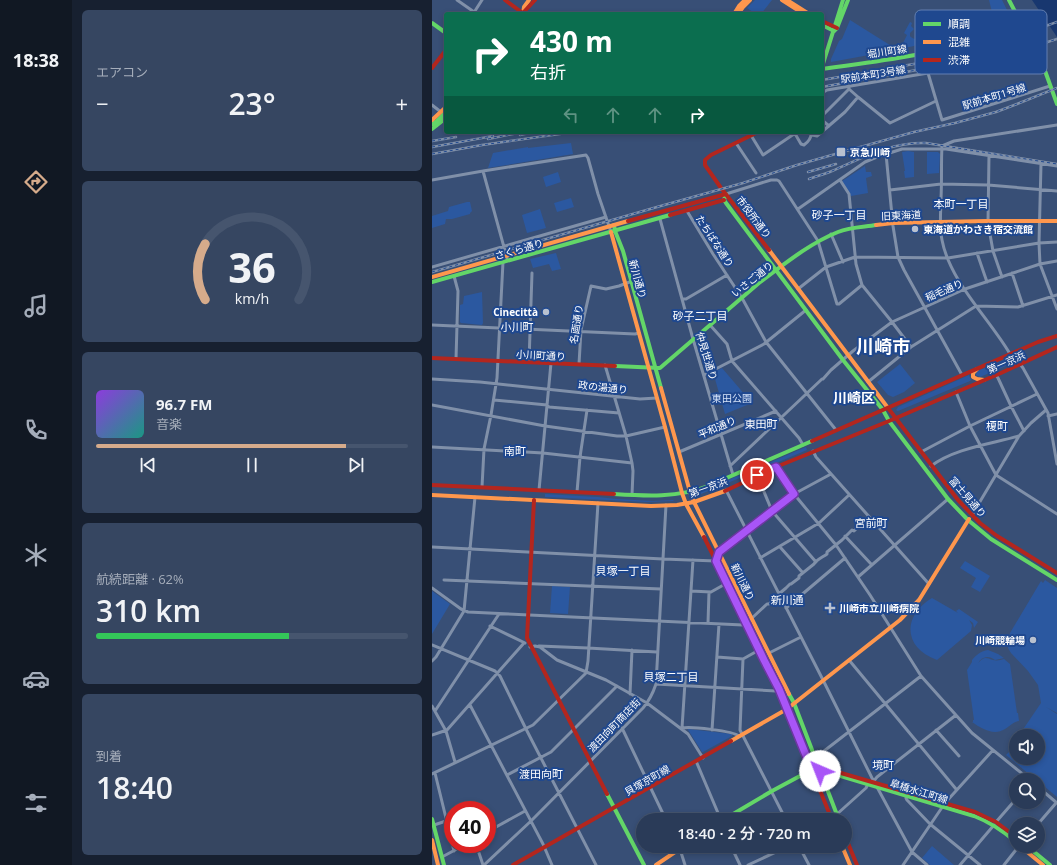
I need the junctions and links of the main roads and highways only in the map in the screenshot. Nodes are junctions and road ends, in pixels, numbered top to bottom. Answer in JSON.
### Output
{"nodes":[{"id":1,"x":504,"y":0,"type":"edge"},
{"id":2,"x":529,"y":0,"type":"edge"},
{"id":3,"x":535,"y":0,"type":"edge"},
{"id":4,"x":745,"y":0,"type":"edge"},
{"id":5,"x":750,"y":0,"type":"edge"},
{"id":6,"x":782,"y":0,"type":"edge"},
{"id":7,"x":787,"y":0,"type":"edge"},
{"id":8,"x":843,"y":0,"type":"edge"},
{"id":9,"x":848,"y":0,"type":"edge"},
{"id":10,"x":1009,"y":0,"type":"edge"},
{"id":11,"x":1014,"y":10,"type":"edge"},
{"id":12,"x":520,"y":12,"type":"edge"},
{"id":13,"x":523,"y":12,"type":"edge"},
{"id":14,"x":525,"y":12,"type":"edge"},
{"id":15,"x":735,"y":12,"type":"edge"},
{"id":16,"x":739,"y":12,"type":"edge"},
{"id":17,"x":801,"y":12,"type":"edge"},
{"id":18,"x":806,"y":12,"type":"edge"},
{"id":19,"x":824,"y":22,"type":"edge"},
{"id":20,"x":432,"y":23,"type":"edge"},
{"id":21,"x":824,"y":26,"type":"edge"},
{"id":22,"x":835,"y":29,"type":"junction"},
{"id":23,"x":444,"y":32,"type":"edge"},
{"id":24,"x":444,"y":53,"type":"edge"},
{"id":25,"x":915,"y":55,"type":"edge"},
{"id":26,"x":824,"y":62,"type":"edge"},
{"id":27,"x":432,"y":68,"type":"edge"},
{"id":28,"x":824,"y":68,"type":"edge"},
{"id":29,"x":1046,"y":74,"type":"edge"},
{"id":30,"x":1057,"y":104,"type":"edge"},
{"id":31,"x":444,"y":112,"type":"edge"},
{"id":32,"x":432,"y":120,"type":"edge"},
{"id":33,"x":444,"y":120,"type":"edge"},
{"id":34,"x":432,"y":124,"type":"edge"},
{"id":35,"x":432,"y":129,"type":"edge"},
{"id":36,"x":750,"y":134,"type":"edge"},
{"id":37,"x":726,"y":194,"type":"junction"},
{"id":38,"x":724,"y":200,"type":"junction"},
{"id":39,"x":1057,"y":222,"type":"edge"},
{"id":40,"x":614,"y":225,"type":"junction"},
{"id":41,"x":613,"y":232,"type":"junction"},
{"id":42,"x":508,"y":258,"type":"junction"},
{"id":43,"x":781,"y":266,"type":"junction"},
{"id":44,"x":776,"y":269,"type":"junction"},
{"id":45,"x":432,"y":277,"type":"edge"},
{"id":46,"x":432,"y":282,"type":"edge"},
{"id":47,"x":1057,"y":332,"type":"edge"},
{"id":48,"x":1057,"y":336,"type":"edge"},
{"id":49,"x":1038,"y":342,"type":"junction"},
{"id":50,"x":1057,"y":348,"type":"edge"},
{"id":51,"x":1016,"y":352,"type":"junction"},
{"id":52,"x":1010,"y":354,"type":"junction"},
{"id":53,"x":432,"y":358,"type":"edge"},
{"id":54,"x":1020,"y":364,"type":"junction"},
{"id":55,"x":1012,"y":367,"type":"junction"},
{"id":56,"x":648,"y":368,"type":"junction"},
{"id":57,"x":655,"y":368,"type":"junction"},
{"id":58,"x":660,"y":368,"type":"joint"},
{"id":59,"x":977,"y":369,"type":"junction"},
{"id":60,"x":984,"y":380,"type":"junction"},
{"id":61,"x":888,"y":408,"type":"junction"},
{"id":62,"x":883,"y":410,"type":"junction"},
{"id":63,"x":895,"y":418,"type":"junction"},
{"id":64,"x":889,"y":421,"type":"junction"},
{"id":65,"x":432,"y":486,"type":"edge"},
{"id":66,"x":432,"y":491,"type":"edge"},
{"id":67,"x":690,"y":492,"type":"junction"},
{"id":68,"x":682,"y":493,"type":"junction"},
{"id":69,"x":432,"y":495,"type":"edge"},
{"id":70,"x":440,"y":495,"type":"junction"},
{"id":71,"x":534,"y":500,"type":"junction"},
{"id":72,"x":694,"y":502,"type":"junction"},
{"id":73,"x":686,"y":504,"type":"junction"},
{"id":74,"x":972,"y":515,"type":"junction"},
{"id":75,"x":968,"y":520,"type":"junction"},
{"id":76,"x":719,"y":552,"type":"junction"},
{"id":77,"x":716,"y":561,"type":"junction"},
{"id":78,"x":1057,"y":573,"type":"edge"},
{"id":79,"x":1057,"y":580,"type":"edge"},
{"id":80,"x":769,"y":653,"type":"junction"},
{"id":81,"x":762,"y":656,"type":"junction"},
{"id":82,"x":785,"y":686,"type":"junction"},
{"id":83,"x":779,"y":689,"type":"junction"},
{"id":84,"x":794,"y":703,"type":"junction"},
{"id":85,"x":788,"y":709,"type":"junction"},
{"id":86,"x":801,"y":723,"type":"junction"},
{"id":87,"x":794,"y":725,"type":"junction"},
{"id":88,"x":817,"y":766,"type":"junction"},
{"id":89,"x":812,"y":770,"type":"junction"},
{"id":90,"x":820,"y":771,"type":"junction"},
{"id":91,"x":943,"y":805,"type":"junction"},
{"id":92,"x":614,"y":808,"type":"junction"},
{"id":93,"x":734,"y":813,"type":"edge"},
{"id":94,"x":829,"y":813,"type":"edge"},
{"id":95,"x":836,"y":813,"type":"edge"},
{"id":96,"x":432,"y":819,"type":"edge"},
{"id":97,"x":995,"y":824,"type":"junction"},
{"id":98,"x":434,"y":832,"type":"edge"},
{"id":99,"x":1009,"y":833,"type":"edge"},
{"id":100,"x":1009,"y":836,"type":"edge"},
{"id":101,"x":432,"y":840,"type":"edge"},
{"id":102,"x":673,"y":853,"type":"edge"},
{"id":103,"x":845,"y":853,"type":"edge"},
{"id":104,"x":852,"y":853,"type":"edge"},
{"id":105,"x":1028,"y":853,"type":"edge"},
{"id":106,"x":1035,"y":853,"type":"edge"},
{"id":107,"x":856,"y":864,"type":"edge"},
{"id":108,"x":438,"y":865,"type":"edge"},
{"id":109,"x":444,"y":865,"type":"edge"},
{"id":110,"x":515,"y":865,"type":"edge"},
{"id":111,"x":644,"y":865,"type":"edge"},
{"id":112,"x":656,"y":865,"type":"edge"},
{"id":113,"x":850,"y":865,"type":"edge"},
{"id":114,"x":1043,"y":865,"type":"edge"},
{"id":115,"x":1050,"y":865,"type":"edge"}],
"edges":[{"from":1,"to":12,"type":"main road"},
{"from":2,"to":13,"type":"main road"},
{"from":3,"to":14,"type":"main road"},
{"from":4,"to":15,"type":"main road"},
{"from":5,"to":16,"type":"main road"},
{"from":6,"to":17,"type":"main road"},
{"from":7,"to":18,"type":"main road"},
{"from":8,"to":22,"type":"main road"},
{"from":9,"to":22,"type":"main road"},
{"from":10,"to":11,"type":"main road"},
{"from":19,"to":22,"type":"main road"},
{"from":20,"to":23,"type":"main road"},
{"from":21,"to":22,"type":"main road"},
{"from":22,"to":26,"type":"main road"},
{"from":24,"to":27,"type":"main road"},
{"from":25,"to":28,"type":"main road","name":"堀川町線"},
{"from":29,"to":30,"type":"main road"},
{"from":31,"to":32,"type":"main road"},
{"from":31,"to":34,"type":"main road"},
{"from":33,"to":35,"type":"main road"},
{"from":36,"to":37,"type":"main road"},
{"from":37,"to":38,"type":"main road","name":"市役所通り"},
{"from":37,"to":40,"type":"main road","name":"さくら通り"},
{"from":37,"to":43,"type":"main road","name":"市役所通り"},
{"from":38,"to":41,"type":"main road","name":"さくら通り"},
{"from":38,"to":44,"type":"main road","name":"市役所通り"},
{"from":39,"to":43,"type":"main road","name":"旧東海道"},
{"from":40,"to":41,"type":"main road"},
{"from":40,"to":42,"type":"main road","name":"さくら通り"},
{"from":41,"to":42,"type":"main road","name":"さくら通り"},
{"from":41,"to":56,"type":"main road","name":"新川通り"},
{"from":41,"to":57,"type":"main road","name":"新川通り"},
{"from":42,"to":45,"type":"main road","name":"さくら通り"},
{"from":42,"to":46,"type":"main road","name":"さくら通り"},
{"from":43,"to":44,"type":"main road","name":"いさご通り"},
{"from":43,"to":61,"type":"main road","name":"市役所通り"},
{"from":44,"to":58,"type":"main road","name":"いさご通り"},
{"from":44,"to":62,"type":"main road","name":"市役所通り"},
{"from":47,"to":49,"type":"main road"},
{"from":48,"to":49,"type":"main road","name":"第一京浜"},
{"from":49,"to":51,"type":"main road","name":"第一京浜"},
{"from":50,"to":54,"type":"main road","name":"第一京浜"},
{"from":51,"to":52,"type":"main road","name":"第一京浜"},
{"from":51,"to":54,"type":"main road"},
{"from":52,"to":55,"type":"main road"},
{"from":52,"to":59,"type":"main road","name":"第一京浜"},
{"from":53,"to":56,"type":"main road","name":"小川町通り"},
{"from":54,"to":55,"type":"main road","name":"第一京浜"},
{"from":55,"to":60,"type":"main road","name":"第一京浜"},
{"from":56,"to":57,"type":"main road","name":"小川町通り"},
{"from":56,"to":68,"type":"main road","name":"新川通り"},
{"from":57,"to":58,"type":"main road","name":"小川町通り"},
{"from":57,"to":67,"type":"main road","name":"新川通り"},
{"from":59,"to":60,"type":"main road"},
{"from":59,"to":61,"type":"main road","name":"第一京浜"},
{"from":60,"to":63,"type":"main road","name":"第一京浜"},
{"from":61,"to":62,"type":"main road","name":"第一京浜"},
{"from":61,"to":63,"type":"main road","name":"富士見通り"},
{"from":62,"to":64,"type":"main road","name":"富士見通り"},
{"from":62,"to":67,"type":"main road","name":"第一京浜"},
{"from":63,"to":64,"type":"main road","name":"第一京浜"},
{"from":63,"to":74,"type":"main road","name":"富士見通り"},
{"from":64,"to":72,"type":"main road","name":"第一京浜"},
{"from":64,"to":75,"type":"main road","name":"富士見通り"},
{"from":65,"to":68,"type":"main road","name":"第一京浜"},
{"from":66,"to":70,"type":"main road"},
{"from":67,"to":68,"type":"main road","name":"第一京浜"},
{"from":67,"to":72,"type":"main road","name":"新川通り"},
{"from":68,"to":73,"type":"main road","name":"新川通り"},
{"from":69,"to":70,"type":"main road","name":"第一京浜"},
{"from":70,"to":71,"type":"main road","name":"第一京浜"},
{"from":71,"to":73,"type":"main road","name":"第一京浜"},
{"from":71,"to":92,"type":"main road"},
{"from":72,"to":73,"type":"main road","name":"第一京浜"},
{"from":72,"to":76,"type":"main road","name":"新川通り"},
{"from":73,"to":77,"type":"main road","name":"新川通り"},
{"from":74,"to":75,"type":"main road","name":"貝塚京町線"},
{"from":74,"to":78,"type":"main road","name":"富士見通り"},
{"from":75,"to":79,"type":"main road","name":"富士見通り"},
{"from":75,"to":84,"type":"main road","name":"貝塚京町線"},
{"from":76,"to":77,"type":"main road"},
{"from":76,"to":80,"type":"main road","name":"新川通り"},
{"from":77,"to":81,"type":"main road","name":"新川通り"},
{"from":80,"to":81,"type":"main road"},
{"from":80,"to":82,"type":"main road","name":"新川通り"},
{"from":81,"to":83,"type":"main road","name":"新川通り"},
{"from":82,"to":83,"type":"main road"},
{"from":82,"to":84,"type":"main road","name":"新川通り"},
{"from":83,"to":85,"type":"main road","name":"新川通り"},
{"from":84,"to":85,"type":"main road","name":"貝塚京町線"},
{"from":84,"to":86,"type":"main road","name":"新川通り"},
{"from":85,"to":87,"type":"main road","name":"新川通り"},
{"from":85,"to":92,"type":"main road","name":"貝塚京町線"},
{"from":86,"to":87,"type":"main road"},
{"from":86,"to":88,"type":"main road","name":"新川通り"},
{"from":87,"to":89,"type":"main road","name":"新川通り"},
{"from":88,"to":89,"type":"main road"},
{"from":88,"to":90,"type":"main road","name":"新川通り"},
{"from":88,"to":91,"type":"main road","name":"皐橋水江町線"},
{"from":89,"to":90,"type":"main road","name":"皐橋水江町線"},
{"from":89,"to":93,"type":"main road"},
{"from":89,"to":94,"type":"main road","name":"新川通り"},
{"from":90,"to":91,"type":"main road","name":"皐橋水江町線"},
{"from":90,"to":95,"type":"main road","name":"新川通り"},
{"from":91,"to":97,"type":"main road","name":"皐橋水江町線"},
{"from":92,"to":110,"type":"main road","name":"貝塚京町線"},
{"from":92,"to":111,"type":"main road"},
{"from":96,"to":98,"type":"main road"},
{"from":97,"to":99,"type":"main road","name":"皐橋水江町線"},
{"from":97,"to":100,"type":"main road","name":"皐橋水江町線"},
{"from":98,"to":109,"type":"main road"},
{"from":101,"to":108,"type":"main road"},
{"from":102,"to":112,"type":"main road"},
{"from":103,"to":113,"type":"main road"},
{"from":104,"to":107,"type":"main road"},
{"from":105,"to":114,"type":"main road"},
{"from":106,"to":115,"type":"main road"}]}
